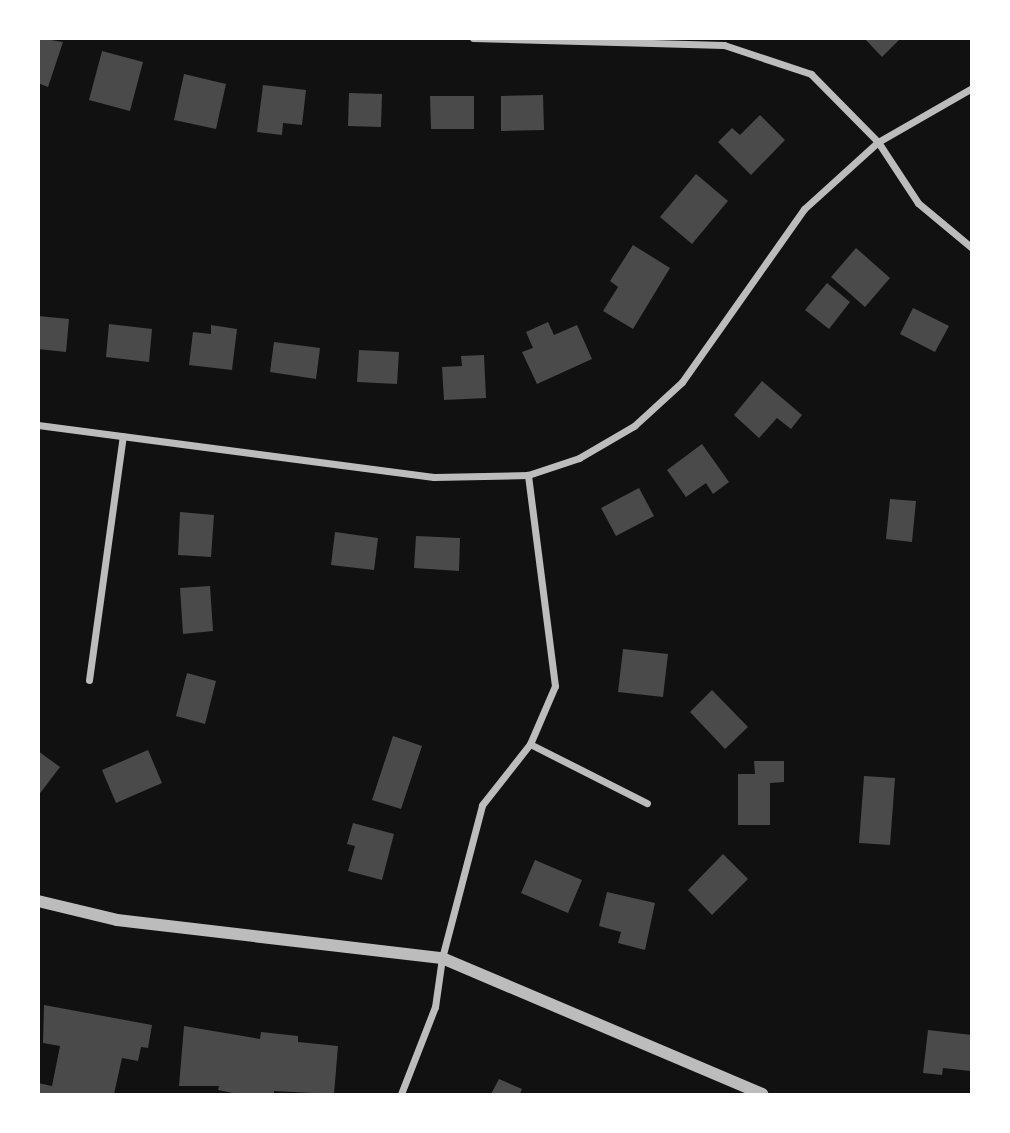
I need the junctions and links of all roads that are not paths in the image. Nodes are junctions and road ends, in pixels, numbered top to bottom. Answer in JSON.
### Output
{"nodes":[{"id":1,"x":473,"y":38,"type":"edge"},
{"id":2,"x":971,"y":88,"type":"edge"},
{"id":3,"x":878,"y":142,"type":"junction"},
{"id":4,"x":971,"y":248,"type":"edge"},
{"id":5,"x":38,"y":425,"type":"edge"},
{"id":6,"x":123,"y":436,"type":"junction"},
{"id":7,"x":528,"y":475,"type":"junction"},
{"id":8,"x":89,"y":680,"type":"dead end"},
{"id":9,"x":530,"y":744,"type":"junction"},
{"id":10,"x":647,"y":803,"type":"dead end"},
{"id":11,"x":38,"y":901,"type":"edge"},
{"id":12,"x":442,"y":958,"type":"junction"},
{"id":13,"x":401,"y":1094,"type":"edge"},
{"id":14,"x":762,"y":1094,"type":"edge"}],
"edges":[{"from":1,"to":3,"type":"street"},
{"from":2,"to":3,"type":"street"},
{"from":3,"to":4,"type":"street"},
{"from":3,"to":7,"type":"street"},
{"from":5,"to":6,"type":"street"},
{"from":6,"to":7,"type":"street"},
{"from":6,"to":8,"type":"street"},
{"from":7,"to":9,"type":"street"},
{"from":9,"to":10,"type":"street"},
{"from":9,"to":12,"type":"street"},
{"from":11,"to":12,"type":"street"},
{"from":12,"to":13,"type":"street"},
{"from":12,"to":14,"type":"street"}]}
